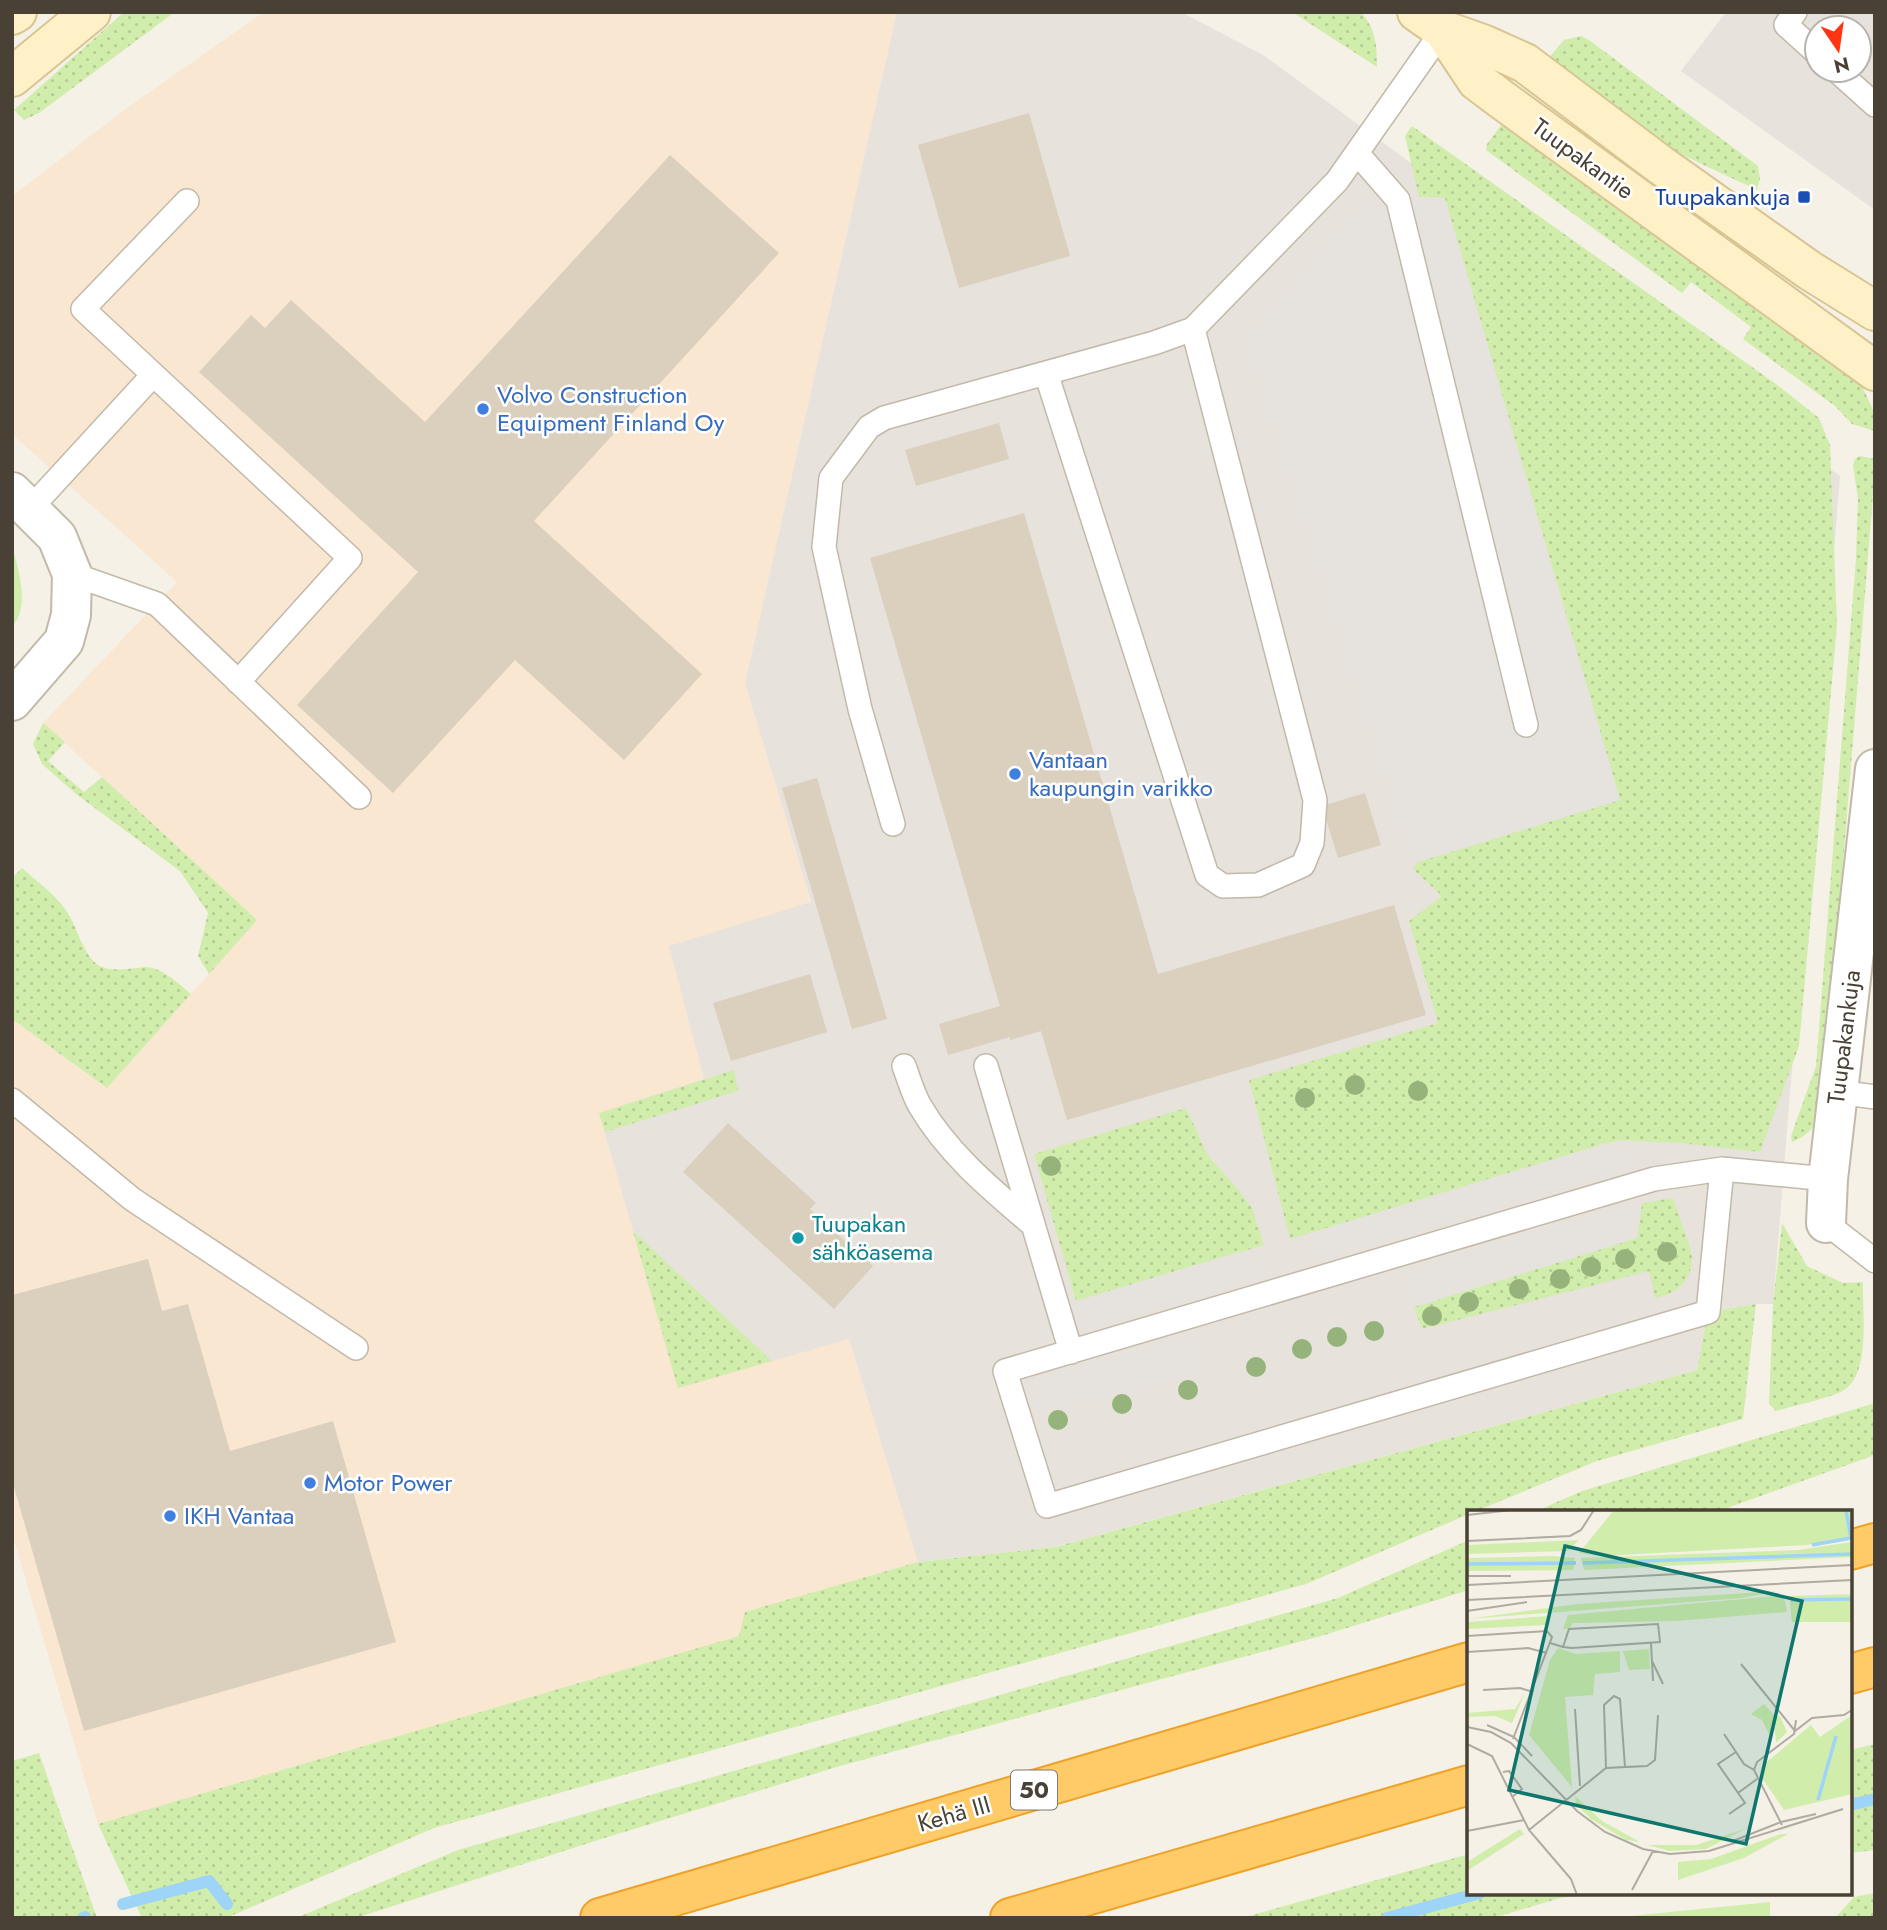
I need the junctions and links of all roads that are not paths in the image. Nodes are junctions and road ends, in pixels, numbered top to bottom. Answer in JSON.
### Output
{"nodes":[{"id":1,"x":17,"y":12,"type":"edge"},
{"id":2,"x":91,"y":12,"type":"edge"},
{"id":3,"x":1796,"y":12,"type":"edge"},
{"id":4,"x":12,"y":15,"type":"edge"},
{"id":5,"x":1439,"y":18,"type":"edge"},
{"id":6,"x":1803,"y":40,"type":"edge"},
{"id":7,"x":12,"y":77,"type":"edge"},
{"id":8,"x":1852,"y":84,"type":"edge"},
{"id":9,"x":1875,"y":105,"type":"edge"},
{"id":10,"x":1357,"y":153,"type":"junction"},
{"id":11,"x":187,"y":201,"type":"dead end"},
{"id":12,"x":1875,"y":311,"type":"edge"},
{"id":13,"x":1193,"y":329,"type":"junction"},
{"id":14,"x":1875,"y":371,"type":"edge"},
{"id":15,"x":1046,"y":373,"type":"junction"},
{"id":16,"x":153,"y":375,"type":"junction"},
{"id":17,"x":21,"y":501,"type":"edge"},
{"id":18,"x":72,"y":574,"type":"junction"},
{"id":19,"x":238,"y":682,"type":"junction"},
{"id":20,"x":12,"y":701,"type":"edge"},
{"id":21,"x":1526,"y":725,"type":"dead end"},
{"id":22,"x":1874,"y":777,"type":"edge"},
{"id":23,"x":359,"y":797,"type":"dead end"},
{"id":24,"x":893,"y":824,"type":"dead end"},
{"id":25,"x":904,"y":1066,"type":"dead end"},
{"id":26,"x":986,"y":1066,"type":"dead end"},
{"id":27,"x":1838,"y":1092,"type":"junction"},
{"id":28,"x":1875,"y":1097,"type":"edge"},
{"id":29,"x":12,"y":1100,"type":"edge"},
{"id":30,"x":1722,"y":1169,"type":"junction"},
{"id":31,"x":1828,"y":1179,"type":"junction"},
{"id":32,"x":1826,"y":1223,"type":"joint"},
{"id":33,"x":1033,"y":1225,"type":"junction"},
{"id":34,"x":1875,"y":1261,"type":"edge"},
{"id":35,"x":356,"y":1348,"type":"dead end"},
{"id":36,"x":1071,"y":1352,"type":"junction"},
{"id":37,"x":1875,"y":1543,"type":"edge"},
{"id":38,"x":1852,"y":1549,"type":"edge"},
{"id":39,"x":1467,"y":1663,"type":"edge"},
{"id":40,"x":1875,"y":1667,"type":"edge"},
{"id":41,"x":1852,"y":1673,"type":"edge"},
{"id":42,"x":1875,"y":1695,"type":"edge"},
{"id":43,"x":1852,"y":1700,"type":"edge"},
{"id":44,"x":1467,"y":1788,"type":"edge"},
{"id":45,"x":600,"y":1918,"type":"edge"},
{"id":46,"x":1010,"y":1918,"type":"edge"}],
"edges":[{"from":1,"to":4,"type":"main road"},
{"from":2,"to":7,"type":"main road"},
{"from":3,"to":6,"type":"lane"},
{"from":5,"to":10,"type":"lane"},
{"from":5,"to":12,"type":"main road","name":"Tuupakantie"},
{"from":5,"to":14,"type":"main road","name":"Tuupakantie"},
{"from":8,"to":9,"type":"lane"},
{"from":10,"to":13,"type":"lane"},
{"from":10,"to":21,"type":"lane"},
{"from":11,"to":16,"type":"lane"},
{"from":13,"to":15,"type":"lane"},
{"from":13,"to":15,"type":"lane"},
{"from":15,"to":24,"type":"lane"},
{"from":16,"to":17,"type":"lane"},
{"from":16,"to":19,"type":"lane"},
{"from":17,"to":18,"type":"street"},
{"from":18,"to":19,"type":"lane"},
{"from":18,"to":20,"type":"street"},
{"from":19,"to":23,"type":"lane"},
{"from":22,"to":27,"type":"street","name":"Tuupakankuja"},
{"from":25,"to":33,"type":"lane"},
{"from":26,"to":33,"type":"lane"},
{"from":27,"to":28,"type":"lane"},
{"from":27,"to":31,"type":"street","name":"Tuupakankuja"},
{"from":29,"to":35,"type":"lane"},
{"from":30,"to":31,"type":"lane"},
{"from":30,"to":36,"type":"lane"},
{"from":30,"to":36,"type":"lane"},
{"from":31,"to":32,"type":"street","name":"Tuupakankuja"},
{"from":32,"to":34,"type":"lane"},
{"from":33,"to":36,"type":"lane"},
{"from":37,"to":38,"type":"highway"},
{"from":39,"to":45,"type":"highway","name":"Kehä III","number":"50"},
{"from":40,"to":41,"type":"highway"},
{"from":42,"to":43,"type":"highway"},
{"from":44,"to":46,"type":"highway"}]}
